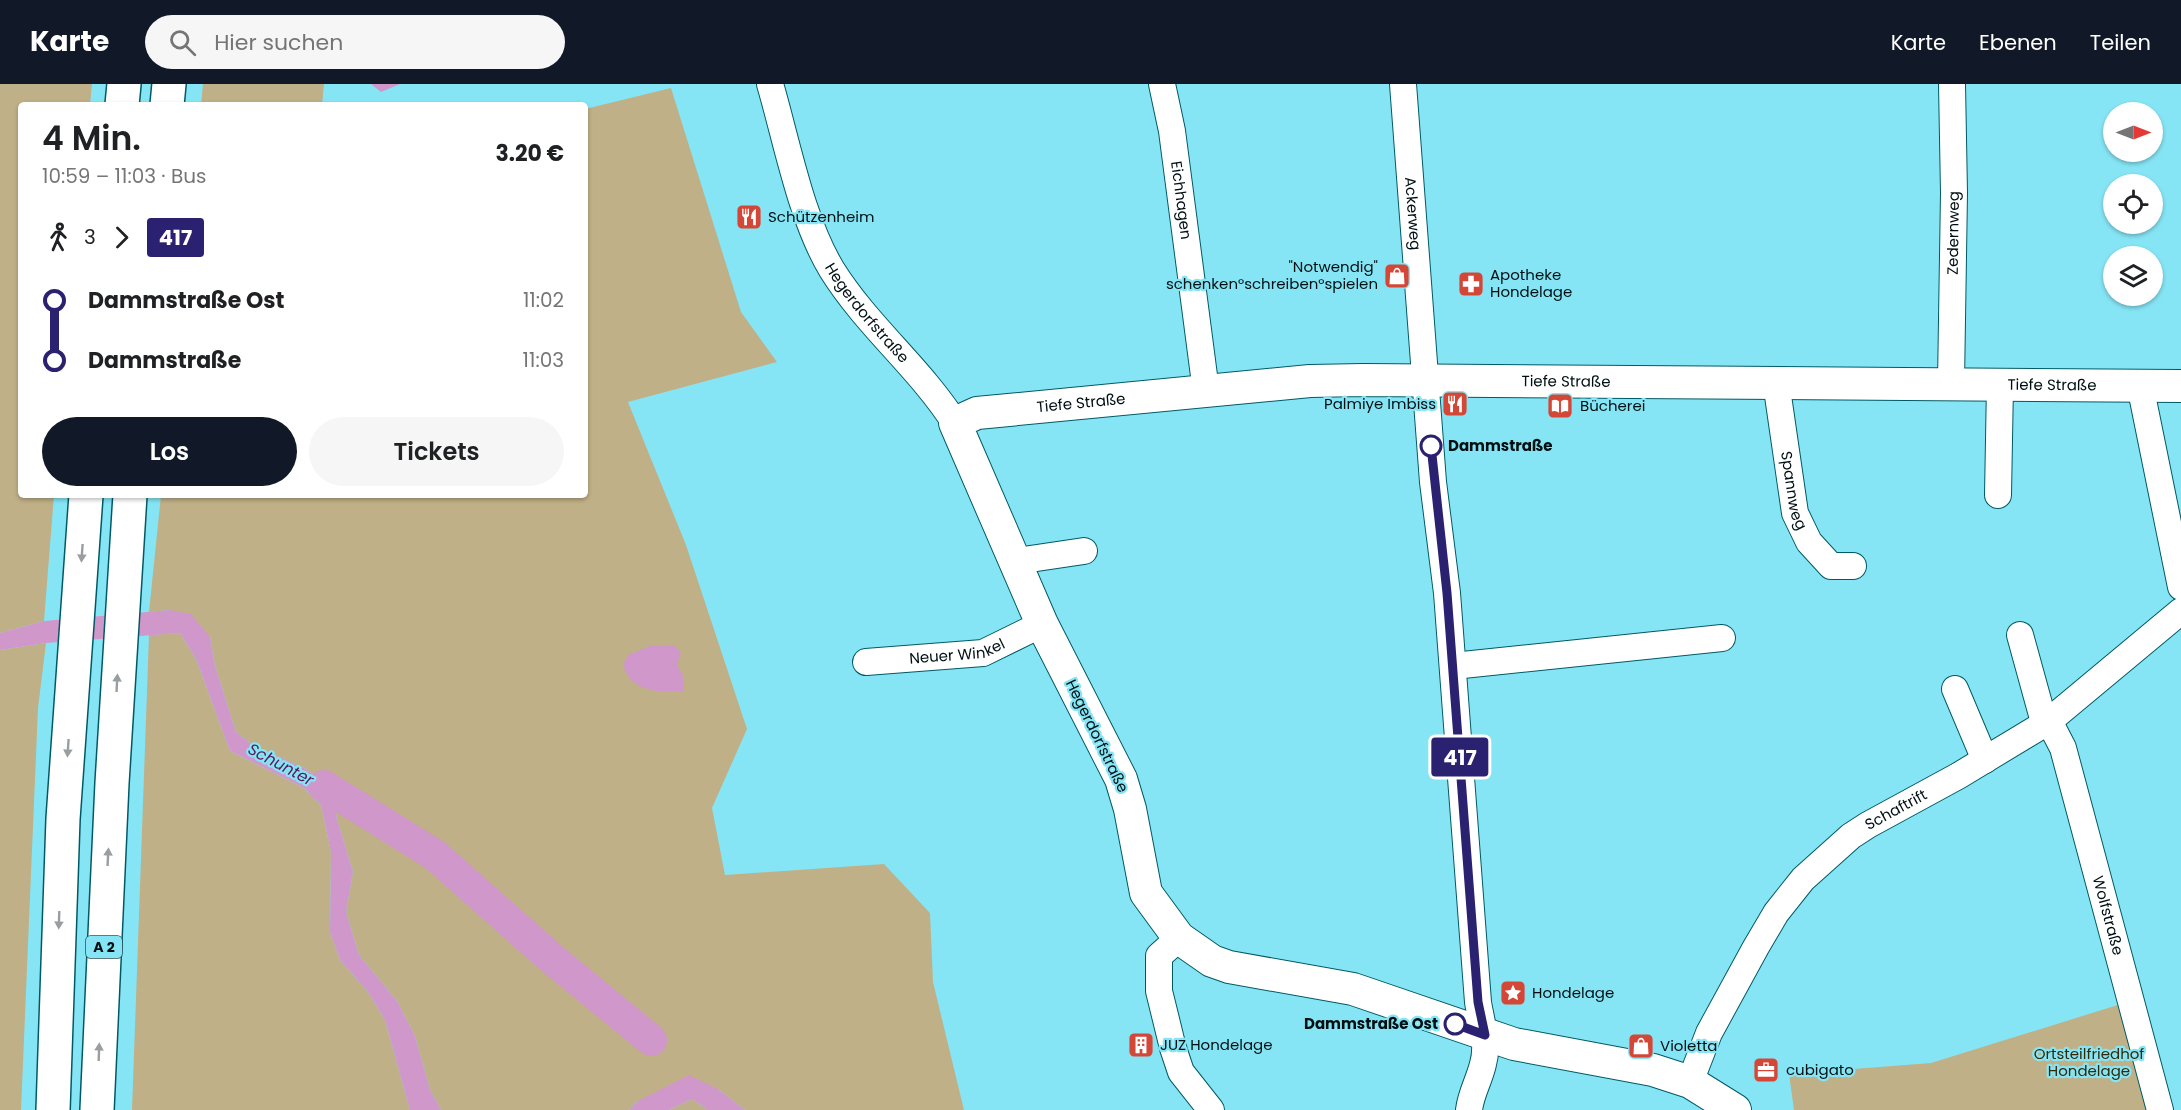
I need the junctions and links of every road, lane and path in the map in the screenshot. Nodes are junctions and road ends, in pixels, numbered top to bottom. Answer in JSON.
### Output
{"nodes":[{"id":1,"x":124,"y":84,"type":"edge"},
{"id":2,"x":169,"y":84,"type":"edge"},
{"id":3,"x":770,"y":84,"type":"edge"},
{"id":4,"x":1162,"y":84,"type":"edge"},
{"id":5,"x":1402,"y":84,"type":"edge"},
{"id":6,"x":1952,"y":84,"type":"edge"},
{"id":7,"x":122,"y":102,"type":"edge"},
{"id":8,"x":167,"y":102,"type":"edge"},
{"id":9,"x":1426,"y":380,"type":"junction"},
{"id":10,"x":1776,"y":382,"type":"junction"},
{"id":11,"x":1951,"y":383,"type":"junction"},
{"id":12,"x":2000,"y":384,"type":"junction"},
{"id":13,"x":2140,"y":386,"type":"junction"},
{"id":14,"x":2181,"y":386,"type":"edge"},
{"id":15,"x":1206,"y":391,"type":"junction"},
{"id":16,"x":955,"y":423,"type":"junction"},
{"id":17,"x":1998,"y":495,"type":"dead end"},
{"id":18,"x":86,"y":498,"type":"edge"},
{"id":19,"x":130,"y":498,"type":"edge"},
{"id":20,"x":1084,"y":551,"type":"dead end"},
{"id":21,"x":1016,"y":565,"type":"junction"},
{"id":22,"x":1853,"y":566,"type":"dead end"},
{"id":23,"x":2181,"y":587,"type":"edge"},
{"id":24,"x":2181,"y":611,"type":"edge"},
{"id":25,"x":1042,"y":624,"type":"junction"},
{"id":26,"x":2020,"y":634,"type":"dead end"},
{"id":27,"x":1722,"y":638,"type":"dead end"},
{"id":28,"x":866,"y":662,"type":"dead end"},
{"id":29,"x":1453,"y":666,"type":"junction"},
{"id":30,"x":1955,"y":689,"type":"dead end"},
{"id":31,"x":2049,"y":721,"type":"junction"},
{"id":32,"x":1985,"y":760,"type":"junction"},
{"id":33,"x":1179,"y":938,"type":"junction"},
{"id":34,"x":1485,"y":1035,"type":"junction"},
{"id":35,"x":1690,"y":1082,"type":"junction"},
{"id":36,"x":53,"y":1110,"type":"edge"},
{"id":37,"x":97,"y":1110,"type":"edge"},
{"id":38,"x":1210,"y":1110,"type":"edge"},
{"id":39,"x":1469,"y":1110,"type":"edge"},
{"id":40,"x":1735,"y":1110,"type":"edge"},
{"id":41,"x":2160,"y":1110,"type":"edge"}],
"edges":[{"from":1,"to":7,"type":"highway"},
{"from":2,"to":8,"type":"highway"},
{"from":3,"to":16,"type":"street","name":"Hegerdorfstraße"},
{"from":4,"to":15,"type":"street","name":"Eichhagen"},
{"from":5,"to":9,"type":"street","name":"Ackerweg"},
{"from":6,"to":11,"type":"street","name":"Zedernweg"},
{"from":9,"to":10,"type":"main road","name":"Tiefe Straße"},
{"from":9,"to":15,"type":"main road","name":"Tiefe Straße"},
{"from":9,"to":29,"type":"street"},
{"from":10,"to":11,"type":"main road","name":"Tiefe Straße"},
{"from":10,"to":22,"type":"street","name":"Spannweg"},
{"from":11,"to":12,"type":"main road","name":"Tiefe Straße"},
{"from":12,"to":13,"type":"main road","name":"Tiefe Straße"},
{"from":12,"to":17,"type":"street"},
{"from":13,"to":14,"type":"main road","name":"Tiefe Straße"},
{"from":13,"to":23,"type":"street"},
{"from":15,"to":16,"type":"main road","name":"Tiefe Straße"},
{"from":16,"to":21,"type":"main road","name":"Hegerdorfstraße"},
{"from":18,"to":36,"type":"highway","one_way":true},
{"from":37,"to":19,"type":"highway","number":"A 2","one_way":true},
{"from":20,"to":21,"type":"street"},
{"from":21,"to":25,"type":"main road","name":"Hegerdorfstraße"},
{"from":24,"to":31,"type":"street","name":"Schaftrift"},
{"from":25,"to":28,"type":"street","name":"Neuer Winkel"},
{"from":25,"to":33,"type":"main road","name":"Hegerdorfstraße"},
{"from":26,"to":31,"type":"street","name":"Wolfstraße"},
{"from":27,"to":29,"type":"street"},
{"from":29,"to":34,"type":"street"},
{"from":30,"to":32,"type":"street"},
{"from":31,"to":32,"type":"street","name":"Schaftrift"},
{"from":31,"to":41,"type":"street","name":"Wolfstraße"},
{"from":32,"to":35,"type":"street","name":"Schaftrift"},
{"from":33,"to":34,"type":"main road","name":"Hegerdorfstraße"},
{"from":33,"to":38,"type":"street"},
{"from":34,"to":35,"type":"main road","name":"Hegerdorfstraße"},
{"from":34,"to":39,"type":"street"},
{"from":35,"to":40,"type":"main road","name":"Hegerdorfstraße"}]}
